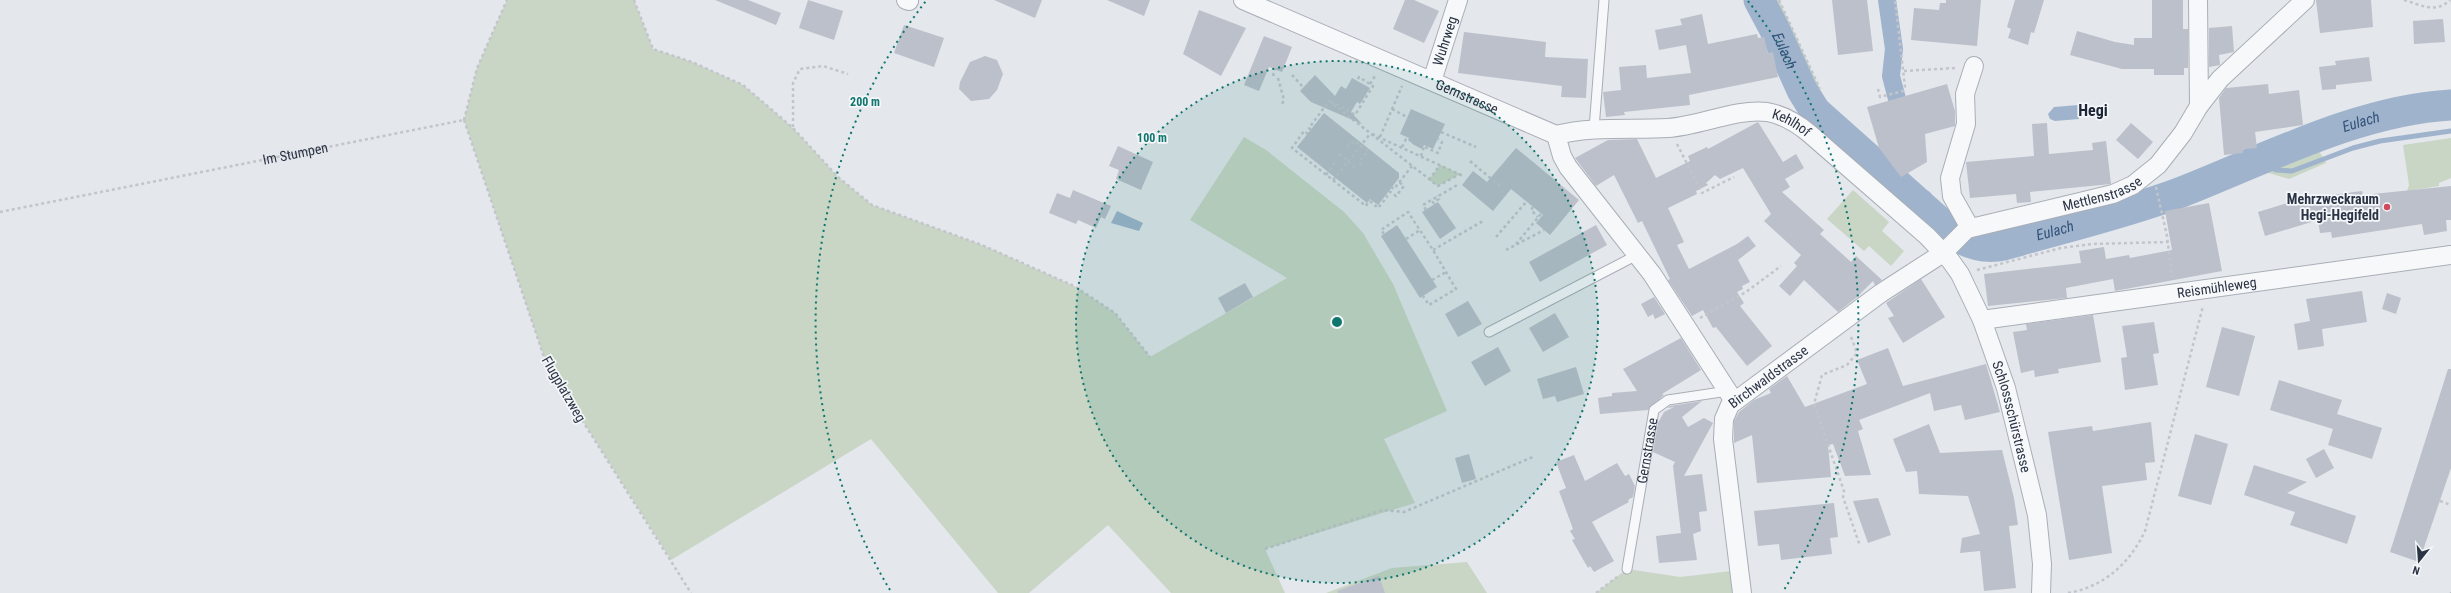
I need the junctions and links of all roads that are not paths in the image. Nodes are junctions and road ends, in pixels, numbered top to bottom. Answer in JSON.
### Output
{"nodes":[{"id":1,"x":1244,"y":0,"type":"edge"},
{"id":2,"x":1458,"y":0,"type":"edge"},
{"id":3,"x":1604,"y":0,"type":"edge"},
{"id":4,"x":2198,"y":0,"type":"edge"},
{"id":5,"x":2305,"y":0,"type":"edge"},
{"id":6,"x":1974,"y":66,"type":"road end"},
{"id":7,"x":1432,"y":81,"type":"junction"},
{"id":8,"x":2199,"y":106,"type":"junction"},
{"id":9,"x":1594,"y":129,"type":"junction"},
{"id":10,"x":1556,"y":135,"type":"junction"},
{"id":11,"x":1967,"y":230,"type":"junction"},
{"id":12,"x":1947,"y":249,"type":"junction"},
{"id":13,"x":1637,"y":255,"type":"junction"},
{"id":14,"x":2451,"y":255,"type":"edge"},
{"id":15,"x":1982,"y":320,"type":"junction"},
{"id":16,"x":1489,"y":332,"type":"dead end"},
{"id":17,"x":1731,"y":396,"type":"junction"},
{"id":18,"x":1627,"y":569,"type":"road end"},
{"id":19,"x":1742,"y":593,"type":"edge"},
{"id":20,"x":2041,"y":593,"type":"edge"}],
"edges":[{"from":1,"to":7,"type":"street","name":"Gernstrasse"},
{"from":2,"to":7,"type":"street","name":"Wuhrweg"},
{"from":3,"to":9,"type":"lane"},
{"from":4,"to":8,"type":"street"},
{"from":5,"to":8,"type":"street","name":"Mettlenstrasse"},
{"from":6,"to":11,"type":"street"},
{"from":7,"to":10,"type":"street","name":"Gernstrasse"},
{"from":8,"to":11,"type":"street","name":"Mettlenstrasse"},
{"from":9,"to":10,"type":"street","name":"Kehlhof"},
{"from":9,"to":12,"type":"street","name":"Kehlhof"},
{"from":10,"to":13,"type":"street"},
{"from":11,"to":12,"type":"street"},
{"from":12,"to":15,"type":"street","name":"Schlossschürstrasse"},
{"from":12,"to":17,"type":"street","name":"Birchwaldstrasse"},
{"from":13,"to":16,"type":"lane"},
{"from":13,"to":17,"type":"street"},
{"from":14,"to":15,"type":"street","name":"Reismühleweg"},
{"from":15,"to":20,"type":"street","name":"Schlossschürstrasse"},
{"from":17,"to":18,"type":"lane","name":"Gernstrasse"},
{"from":17,"to":19,"type":"street","name":"Birchwaldstrasse"}]}
